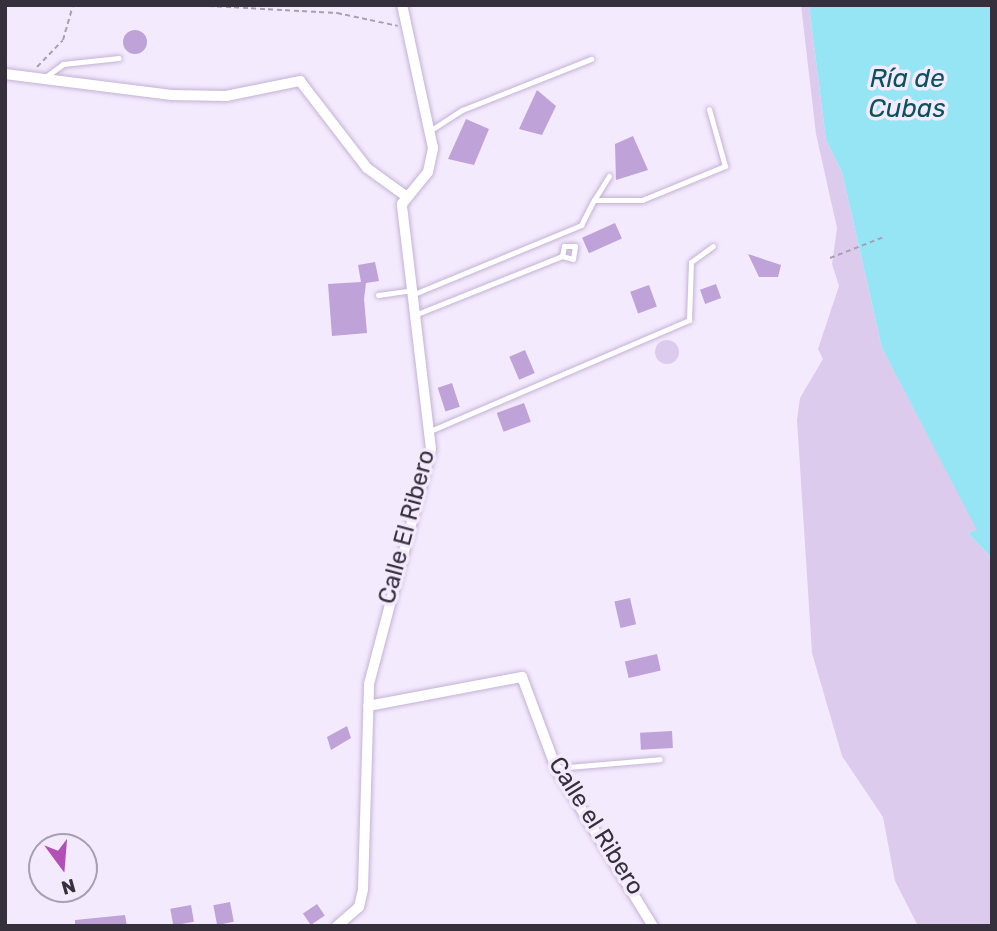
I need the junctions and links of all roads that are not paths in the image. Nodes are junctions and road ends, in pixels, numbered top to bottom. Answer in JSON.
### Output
{"nodes":[{"id":1,"x":402,"y":5,"type":"edge"},
{"id":2,"x":119,"y":58,"type":"dead end"},
{"id":3,"x":591,"y":59,"type":"dead end"},
{"id":4,"x":5,"y":74,"type":"edge"},
{"id":5,"x":44,"y":78,"type":"junction"},
{"id":6,"x":709,"y":109,"type":"dead end"},
{"id":7,"x":430,"y":130,"type":"junction"},
{"id":8,"x":609,"y":176,"type":"dead end"},
{"id":9,"x":407,"y":197,"type":"junction"},
{"id":10,"x":594,"y":200,"type":"junction"},
{"id":11,"x":713,"y":246,"type":"dead end"},
{"id":12,"x":562,"y":256,"type":"dead end"},
{"id":13,"x":413,"y":292,"type":"junction"},
{"id":14,"x":378,"y":295,"type":"dead end"},
{"id":15,"x":417,"y":314,"type":"junction"},
{"id":16,"x":430,"y":431,"type":"junction"},
{"id":17,"x":368,"y":706,"type":"junction"},
{"id":18,"x":660,"y":759,"type":"dead end"},
{"id":19,"x":556,"y":768,"type":"junction"},
{"id":20,"x":337,"y":926,"type":"edge"},
{"id":21,"x":653,"y":926,"type":"edge"}],
"edges":[{"from":1,"to":7,"type":"street"},
{"from":2,"to":5,"type":"lane"},
{"from":3,"to":7,"type":"lane"},
{"from":4,"to":5,"type":"street"},
{"from":5,"to":9,"type":"street"},
{"from":6,"to":10,"type":"lane"},
{"from":7,"to":9,"type":"street"},
{"from":8,"to":10,"type":"lane"},
{"from":9,"to":13,"type":"street","name":"Calle El Ribero"},
{"from":10,"to":13,"type":"lane"},
{"from":11,"to":16,"type":"lane"},
{"from":12,"to":15,"type":"lane"},
{"from":13,"to":14,"type":"lane"},
{"from":13,"to":15,"type":"street","name":"Calle El Ribero"},
{"from":15,"to":16,"type":"street","name":"Calle El Ribero"},
{"from":16,"to":17,"type":"street","name":"Calle El Ribero"},
{"from":17,"to":19,"type":"street","name":"Calle el Ribero"},
{"from":17,"to":20,"type":"street","name":"Calle El Ribero"},
{"from":18,"to":19,"type":"lane"},
{"from":19,"to":21,"type":"street","name":"Calle el Ribero"}]}
